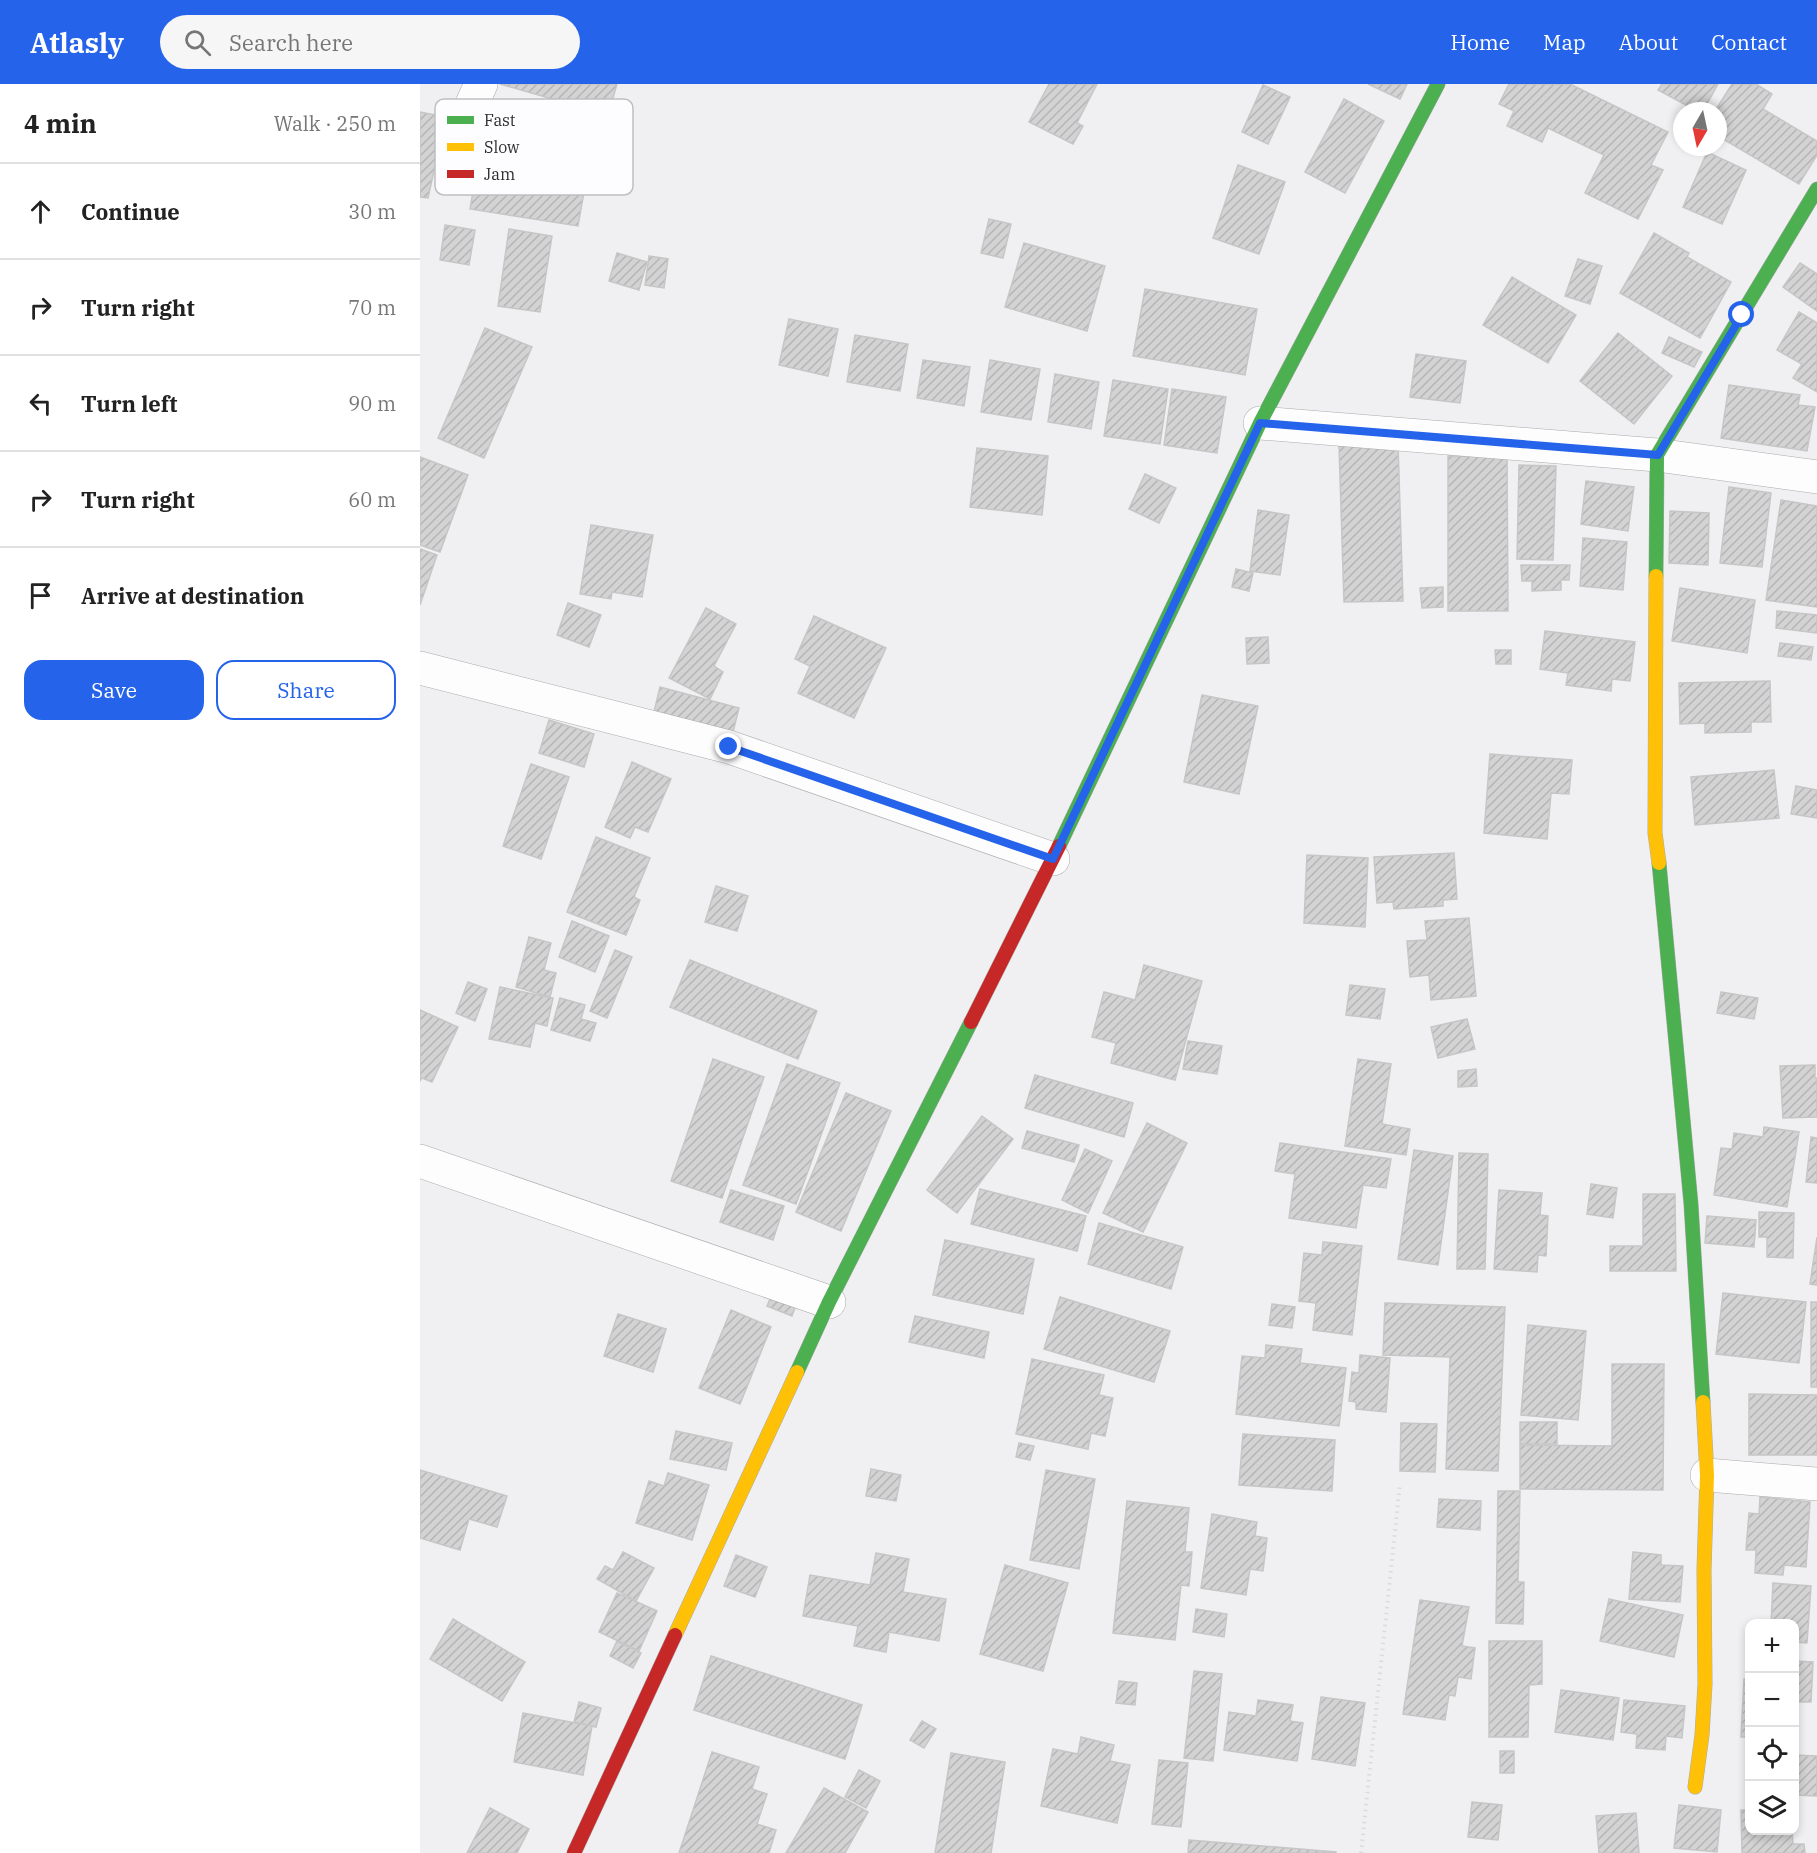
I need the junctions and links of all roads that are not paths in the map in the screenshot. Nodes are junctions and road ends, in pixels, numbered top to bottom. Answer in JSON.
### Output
{"nodes":[{"id":1,"x":481,"y":84,"type":"edge"},
{"id":2,"x":1438,"y":84,"type":"edge"},
{"id":3,"x":474,"y":99,"type":"edge"},
{"id":4,"x":1817,"y":189,"type":"edge"},
{"id":5,"x":1260,"y":423,"type":"junction"},
{"id":6,"x":1658,"y":455,"type":"junction"},
{"id":7,"x":1817,"y":477,"type":"edge"},
{"id":8,"x":420,"y":668,"type":"edge"},
{"id":9,"x":1053,"y":859,"type":"junction"},
{"id":10,"x":420,"y":1161,"type":"edge"},
{"id":11,"x":829,"y":1302,"type":"junction"},
{"id":12,"x":1707,"y":1475,"type":"junction"},
{"id":13,"x":1817,"y":1484,"type":"edge"},
{"id":14,"x":1695,"y":1787,"type":"dead end"},
{"id":15,"x":574,"y":1853,"type":"edge"}],
"edges":[{"from":1,"to":3,"type":"street"},
{"from":2,"to":5,"type":"street"},
{"from":4,"to":6,"type":"street"},
{"from":5,"to":6,"type":"street"},
{"from":5,"to":9,"type":"street"},
{"from":6,"to":7,"type":"street"},
{"from":6,"to":12,"type":"street"},
{"from":8,"to":9,"type":"street"},
{"from":9,"to":11,"type":"street"},
{"from":10,"to":11,"type":"street"},
{"from":11,"to":15,"type":"street"},
{"from":12,"to":13,"type":"street"},
{"from":12,"to":14,"type":"street"}]}
